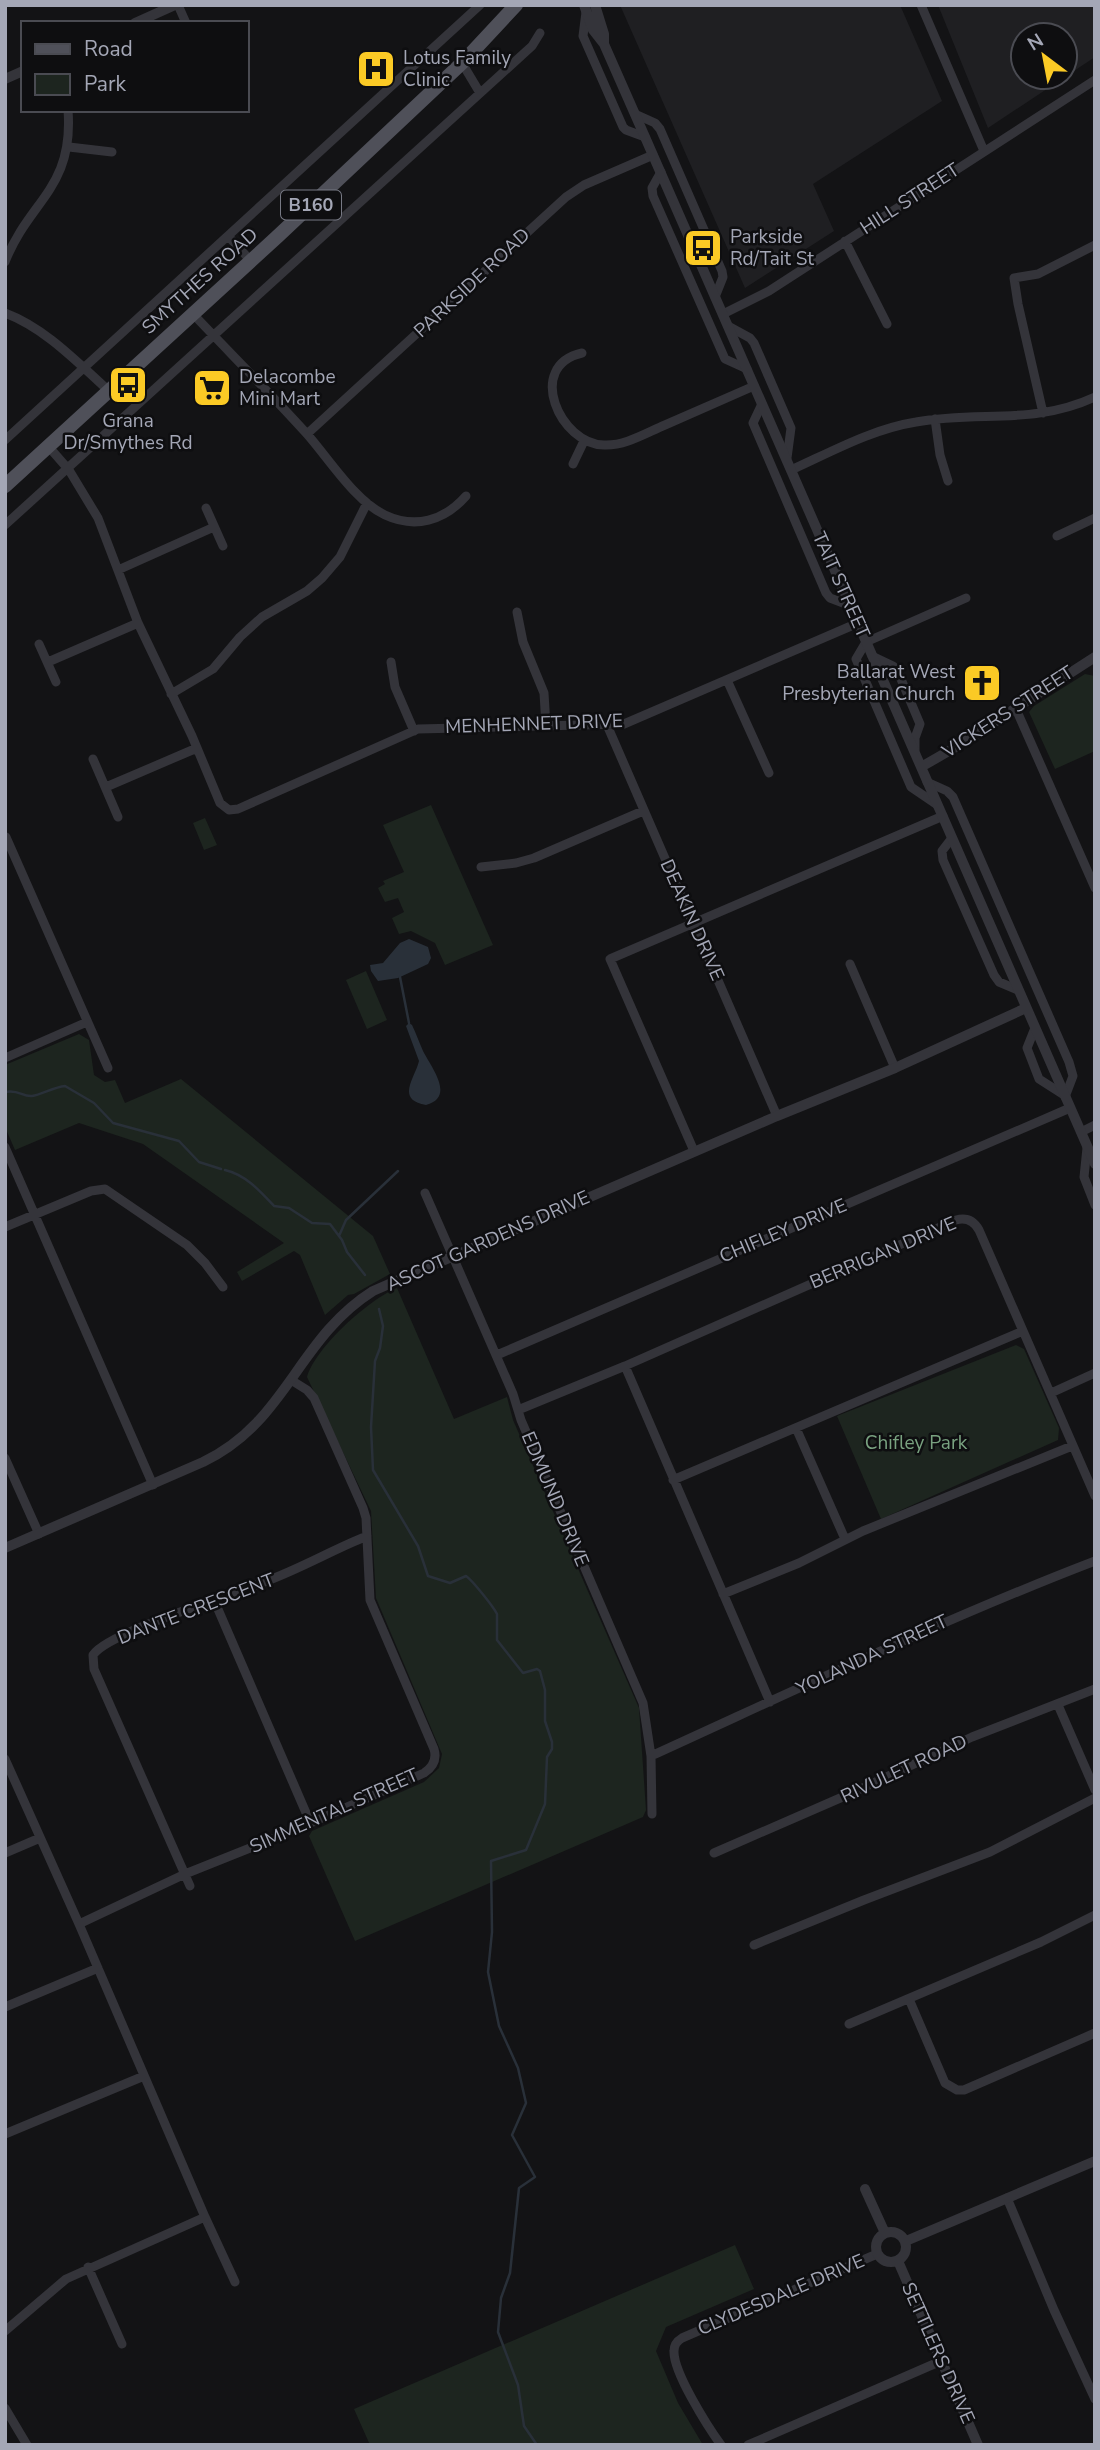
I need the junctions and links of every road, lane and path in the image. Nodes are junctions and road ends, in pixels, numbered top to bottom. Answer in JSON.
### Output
{"nodes":[{"id":1,"x":177,"y":5,"type":"edge"},
{"id":2,"x":480,"y":5,"type":"edge"},
{"id":3,"x":522,"y":5,"type":"edge"},
{"id":4,"x":921,"y":5,"type":"edge"},
{"id":5,"x":588,"y":7,"type":"edge"},
{"id":6,"x":513,"y":10,"type":"edge"},
{"id":7,"x":140,"y":21,"type":"edge"},
{"id":8,"x":185,"y":21,"type":"edge"},
{"id":9,"x":540,"y":33,"type":"dead end"},
{"id":10,"x":462,"y":64,"type":"junction"},
{"id":11,"x":21,"y":72,"type":"edge"},
{"id":12,"x":5,"y":79,"type":"edge"},
{"id":13,"x":1095,"y":80,"type":"edge"},
{"id":14,"x":480,"y":93,"type":"junction"},
{"id":15,"x":68,"y":112,"type":"edge"},
{"id":16,"x":635,"y":114,"type":"junction"},
{"id":17,"x":645,"y":137,"type":"junction"},
{"id":18,"x":68,"y":147,"type":"junction"},
{"id":19,"x":984,"y":151,"type":"junction"},
{"id":20,"x":112,"y":152,"type":"dead end"},
{"id":21,"x":653,"y":155,"type":"junction"},
{"id":22,"x":661,"y":172,"type":"junction"},
{"id":23,"x":25,"y":225,"type":"junction"},
{"id":24,"x":229,"y":237,"type":"junction"},
{"id":25,"x":845,"y":242,"type":"junction"},
{"id":26,"x":1095,"y":244,"type":"edge"},
{"id":27,"x":5,"y":245,"type":"edge"},
{"id":28,"x":251,"y":261,"type":"junction"},
{"id":29,"x":5,"y":262,"type":"edge"},
{"id":30,"x":715,"y":297,"type":"junction"},
{"id":31,"x":5,"y":302,"type":"edge"},
{"id":32,"x":5,"y":313,"type":"edge"},
{"id":33,"x":193,"y":314,"type":"junction"},
{"id":34,"x":723,"y":314,"type":"junction"},
{"id":35,"x":17,"y":317,"type":"junction"},
{"id":36,"x":887,"y":324,"type":"dead end"},
{"id":37,"x":728,"y":326,"type":"junction"},
{"id":38,"x":213,"y":334,"type":"junction"},
{"id":39,"x":582,"y":353,"type":"dead end"},
{"id":40,"x":84,"y":368,"type":"junction"},
{"id":41,"x":747,"y":369,"type":"junction"},
{"id":42,"x":754,"y":386,"type":"junction"},
{"id":43,"x":108,"y":390,"type":"junction"},
{"id":44,"x":1095,"y":397,"type":"edge"},
{"id":45,"x":762,"y":404,"type":"junction"},
{"id":46,"x":1043,"y":413,"type":"junction"},
{"id":47,"x":935,"y":419,"type":"junction"},
{"id":48,"x":307,"y":434,"type":"junction"},
{"id":49,"x":5,"y":440,"type":"edge"},
{"id":50,"x":584,"y":441,"type":"junction"},
{"id":51,"x":48,"y":446,"type":"junction"},
{"id":52,"x":573,"y":464,"type":"dead end"},
{"id":53,"x":789,"y":465,"type":"junction"},
{"id":54,"x":67,"y":468,"type":"junction"},
{"id":55,"x":948,"y":481,"type":"dead end"},
{"id":56,"x":5,"y":486,"type":"edge"},
{"id":57,"x":466,"y":496,"type":"dead end"},
{"id":58,"x":367,"y":503,"type":"junction"},
{"id":59,"x":206,"y":508,"type":"dead end"},
{"id":60,"x":1095,"y":518,"type":"edge"},
{"id":61,"x":5,"y":525,"type":"edge"},
{"id":62,"x":214,"y":527,"type":"junction"},
{"id":63,"x":1057,"y":536,"type":"dead end"},
{"id":64,"x":223,"y":546,"type":"dead end"},
{"id":65,"x":118,"y":570,"type":"junction"},
{"id":66,"x":965,"y":598,"type":"dead end"},
{"id":67,"x":851,"y":606,"type":"junction"},
{"id":68,"x":517,"y":612,"type":"dead end"},
{"id":69,"x":138,"y":623,"type":"junction"},
{"id":70,"x":858,"y":623,"type":"junction"},
{"id":71,"x":866,"y":642,"type":"junction"},
{"id":72,"x":39,"y":643,"type":"dead end"},
{"id":73,"x":872,"y":656,"type":"junction"},
{"id":74,"x":1095,"y":657,"type":"edge"},
{"id":75,"x":48,"y":662,"type":"junction"},
{"id":76,"x":391,"y":662,"type":"dead end"},
{"id":77,"x":727,"y":680,"type":"junction"},
{"id":78,"x":56,"y":682,"type":"dead end"},
{"id":79,"x":171,"y":694,"type":"junction"},
{"id":80,"x":1016,"y":709,"type":"junction"},
{"id":81,"x":607,"y":725,"type":"junction"},
{"id":82,"x":546,"y":726,"type":"junction"},
{"id":83,"x":414,"y":731,"type":"junction"},
{"id":84,"x":197,"y":748,"type":"junction"},
{"id":85,"x":915,"y":754,"type":"junction"},
{"id":86,"x":93,"y":759,"type":"dead end"},
{"id":87,"x":921,"y":766,"type":"junction"},
{"id":88,"x":769,"y":773,"type":"dead end"},
{"id":89,"x":928,"y":782,"type":"junction"},
{"id":90,"x":106,"y":787,"type":"junction"},
{"id":91,"x":940,"y":810,"type":"junction"},
{"id":92,"x":643,"y":811,"type":"junction"},
{"id":93,"x":118,"y":817,"type":"dead end"},
{"id":94,"x":6,"y":837,"type":"edge"},
{"id":95,"x":952,"y":838,"type":"junction"},
{"id":96,"x":481,"y":867,"type":"dead end"},
{"id":97,"x":1095,"y":888,"type":"edge"},
{"id":98,"x":693,"y":923,"type":"junction"},
{"id":99,"x":850,"y":964,"type":"dead end"},
{"id":100,"x":1018,"y":990,"type":"junction"},
{"id":101,"x":1026,"y":1008,"type":"junction"},
{"id":102,"x":87,"y":1022,"type":"junction"},
{"id":103,"x":1035,"y":1028,"type":"junction"},
{"id":104,"x":5,"y":1058,"type":"edge"},
{"id":105,"x":108,"y":1068,"type":"dead end"},
{"id":106,"x":895,"y":1068,"type":"junction"},
{"id":107,"x":1066,"y":1100,"type":"junction"},
{"id":108,"x":777,"y":1115,"type":"junction"},
{"id":109,"x":1095,"y":1125,"type":"edge"},
{"id":110,"x":1081,"y":1132,"type":"junction"},
{"id":111,"x":5,"y":1147,"type":"edge"},
{"id":112,"x":1087,"y":1147,"type":"junction"},
{"id":113,"x":694,"y":1151,"type":"junction"},
{"id":114,"x":1095,"y":1164,"type":"edge"},
{"id":115,"x":425,"y":1193,"type":"dead end"},
{"id":116,"x":1095,"y":1205,"type":"edge"},
{"id":117,"x":35,"y":1215,"type":"junction"},
{"id":118,"x":5,"y":1227,"type":"edge"},
{"id":119,"x":453,"y":1255,"type":"junction"},
{"id":120,"x":223,"y":1287,"type":"dead end"},
{"id":121,"x":1023,"y":1331,"type":"junction"},
{"id":122,"x":496,"y":1355,"type":"junction"},
{"id":123,"x":625,"y":1366,"type":"junction"},
{"id":124,"x":1095,"y":1373,"type":"edge"},
{"id":125,"x":291,"y":1380,"type":"junction"},
{"id":126,"x":1051,"y":1393,"type":"junction"},
{"id":127,"x":518,"y":1410,"type":"junction"},
{"id":128,"x":796,"y":1427,"type":"junction"},
{"id":129,"x":1072,"y":1446,"type":"junction"},
{"id":130,"x":5,"y":1458,"type":"edge"},
{"id":131,"x":673,"y":1480,"type":"junction"},
{"id":132,"x":153,"y":1485,"type":"junction"},
{"id":133,"x":1095,"y":1496,"type":"edge"},
{"id":134,"x":38,"y":1534,"type":"junction"},
{"id":135,"x":367,"y":1536,"type":"junction"},
{"id":136,"x":845,"y":1539,"type":"junction"},
{"id":137,"x":5,"y":1548,"type":"edge"},
{"id":138,"x":1095,"y":1561,"type":"edge"},
{"id":139,"x":723,"y":1594,"type":"junction"},
{"id":140,"x":214,"y":1600,"type":"junction"},
{"id":141,"x":1095,"y":1689,"type":"edge"},
{"id":142,"x":770,"y":1702,"type":"junction"},
{"id":143,"x":1058,"y":1704,"type":"junction"},
{"id":144,"x":651,"y":1756,"type":"junction"},
{"id":145,"x":5,"y":1759,"type":"edge"},
{"id":146,"x":1095,"y":1790,"type":"edge"},
{"id":147,"x":1095,"y":1798,"type":"edge"},
{"id":148,"x":652,"y":1814,"type":"dead end"},
{"id":149,"x":310,"y":1822,"type":"junction"},
{"id":150,"x":40,"y":1838,"type":"junction"},
{"id":151,"x":5,"y":1853,"type":"edge"},
{"id":152,"x":714,"y":1853,"type":"dead end"},
{"id":153,"x":185,"y":1874,"type":"junction"},
{"id":154,"x":190,"y":1886,"type":"dead end"},
{"id":155,"x":1095,"y":1915,"type":"edge"},
{"id":156,"x":79,"y":1924,"type":"junction"},
{"id":157,"x":754,"y":1945,"type":"dead end"},
{"id":158,"x":98,"y":1968,"type":"junction"},
{"id":159,"x":909,"y":1999,"type":"junction"},
{"id":160,"x":5,"y":2007,"type":"edge"},
{"id":161,"x":849,"y":2024,"type":"dead end"},
{"id":162,"x":1095,"y":2033,"type":"edge"},
{"id":163,"x":144,"y":2076,"type":"junction"},
{"id":164,"x":5,"y":2134,"type":"edge"},
{"id":165,"x":1095,"y":2161,"type":"edge"},
{"id":166,"x":865,"y":2189,"type":"dead end"},
{"id":167,"x":1007,"y":2198,"type":"junction"},
{"id":168,"x":205,"y":2217,"type":"junction"},
{"id":169,"x":885,"y":2233,"type":"junction"},
{"id":170,"x":906,"y":2241,"type":"junction"},
{"id":171,"x":877,"y":2254,"type":"junction"},
{"id":172,"x":898,"y":2261,"type":"junction"},
{"id":173,"x":88,"y":2267,"type":"junction"},
{"id":174,"x":235,"y":2282,"type":"dead end"},
{"id":175,"x":5,"y":2330,"type":"edge"},
{"id":176,"x":122,"y":2344,"type":"dead end"},
{"id":177,"x":941,"y":2361,"type":"junction"},
{"id":178,"x":1095,"y":2399,"type":"edge"},
{"id":179,"x":5,"y":2408,"type":"edge"},
{"id":180,"x":27,"y":2445,"type":"edge"},
{"id":181,"x":721,"y":2445,"type":"edge"},
{"id":182,"x":748,"y":2445,"type":"edge"},
{"id":183,"x":978,"y":2445,"type":"edge"}],
"edges":[{"from":1,"to":7,"type":"street"},
{"from":1,"to":8,"type":"street"},
{"from":2,"to":24,"type":"street"},
{"from":3,"to":6,"type":"main road","name":"SMYTHES ROAD","number":"B160"},
{"from":4,"to":19,"type":"street"},
{"from":5,"to":16,"type":"street","name":"TAIT STREET"},
{"from":5,"to":17,"type":"street"},
{"from":6,"to":10,"type":"main road","name":"SMYTHES ROAD","number":"B160"},
{"from":9,"to":14,"type":"street"},
{"from":10,"to":14,"type":"street"},
{"from":10,"to":28,"type":"main road","name":"SMYTHES ROAD","number":"B160"},
{"from":11,"to":12,"type":"street"},
{"from":13,"to":19,"type":"street","name":"HILL STREET"},
{"from":14,"to":38,"type":"street"},
{"from":15,"to":18,"type":"street"},
{"from":16,"to":17,"type":"street","name":"TAIT STREET"},
{"from":16,"to":30,"type":"street"},
{"from":17,"to":21,"type":"street","name":"TAIT STREET"},
{"from":18,"to":20,"type":"street"},
{"from":18,"to":23,"type":"street"},
{"from":19,"to":25,"type":"street","name":"HILL STREET"},
{"from":21,"to":22,"type":"street","name":"TAIT STREET"},
{"from":21,"to":48,"type":"street","name":"PARKSIDE ROAD"},
{"from":22,"to":30,"type":"street","name":"TAIT STREET"},
{"from":22,"to":41,"type":"street"},
{"from":23,"to":27,"type":"street"},
{"from":23,"to":29,"type":"street"},
{"from":24,"to":28,"type":"street"},
{"from":24,"to":40,"type":"street"},
{"from":25,"to":34,"type":"street","name":"HILL STREET"},
{"from":25,"to":36,"type":"street"},
{"from":26,"to":46,"type":"street"},
{"from":28,"to":33,"type":"main road","name":"SMYTHES ROAD","number":"B160"},
{"from":30,"to":34,"type":"street","name":"TAIT STREET"},
{"from":31,"to":35,"type":"street"},
{"from":32,"to":35,"type":"street"},
{"from":33,"to":38,"type":"street"},
{"from":33,"to":43,"type":"main road","name":"SMYTHES ROAD","number":"B160"},
{"from":34,"to":37,"type":"street","name":"TAIT STREET"},
{"from":35,"to":40,"type":"street"},
{"from":37,"to":41,"type":"street","name":"TAIT STREET"},
{"from":37,"to":53,"type":"street"},
{"from":38,"to":48,"type":"street"},
{"from":38,"to":54,"type":"street"},
{"from":39,"to":50,"type":"street"},
{"from":40,"to":43,"type":"street"},
{"from":40,"to":49,"type":"street"},
{"from":41,"to":42,"type":"street","name":"TAIT STREET"},
{"from":42,"to":45,"type":"street","name":"TAIT STREET"},
{"from":42,"to":50,"type":"street"},
{"from":43,"to":51,"type":"main road","name":"SMYTHES ROAD","number":"B160"},
{"from":44,"to":46,"type":"street"},
{"from":45,"to":53,"type":"street","name":"TAIT STREET"},
{"from":45,"to":67,"type":"street"},
{"from":46,"to":47,"type":"street"},
{"from":47,"to":53,"type":"street"},
{"from":47,"to":55,"type":"street"},
{"from":48,"to":58,"type":"street"},
{"from":50,"to":52,"type":"street"},
{"from":51,"to":54,"type":"street"},
{"from":51,"to":56,"type":"main road","name":"SMYTHES ROAD","number":"B160"},
{"from":53,"to":67,"type":"street","name":"TAIT STREET"},
{"from":54,"to":61,"type":"street"},
{"from":54,"to":65,"type":"street"},
{"from":57,"to":58,"type":"street"},
{"from":58,"to":79,"type":"street"},
{"from":59,"to":62,"type":"street"},
{"from":60,"to":63,"type":"street"},
{"from":62,"to":64,"type":"street"},
{"from":62,"to":65,"type":"street"},
{"from":65,"to":69,"type":"street"},
{"from":66,"to":71,"type":"street"},
{"from":67,"to":70,"type":"street","name":"TAIT STREET"},
{"from":68,"to":82,"type":"street"},
{"from":69,"to":75,"type":"street"},
{"from":69,"to":79,"type":"street"},
{"from":70,"to":71,"type":"street","name":"TAIT STREET"},
{"from":70,"to":77,"type":"street","name":"MENHENNET DRIVE"},
{"from":71,"to":73,"type":"street","name":"TAIT STREET"},
{"from":71,"to":91,"type":"street"},
{"from":72,"to":75,"type":"street"},
{"from":73,"to":85,"type":"street","name":"TAIT STREET"},
{"from":73,"to":85,"type":"street"},
{"from":74,"to":80,"type":"street","name":"VICKERS STREET"},
{"from":75,"to":78,"type":"street"},
{"from":76,"to":83,"type":"street"},
{"from":77,"to":81,"type":"street","name":"MENHENNET DRIVE"},
{"from":77,"to":88,"type":"street"},
{"from":79,"to":84,"type":"street"},
{"from":80,"to":87,"type":"street","name":"VICKERS STREET"},
{"from":80,"to":97,"type":"street"},
{"from":81,"to":82,"type":"street","name":"MENHENNET DRIVE"},
{"from":81,"to":92,"type":"street","name":"DEAKIN DRIVE"},
{"from":82,"to":83,"type":"street","name":"MENHENNET DRIVE"},
{"from":83,"to":84,"type":"street","name":"MENHENNET DRIVE"},
{"from":84,"to":90,"type":"street"},
{"from":85,"to":87,"type":"street","name":"TAIT STREET"},
{"from":86,"to":90,"type":"street"},
{"from":87,"to":89,"type":"street","name":"TAIT STREET"},
{"from":89,"to":91,"type":"street","name":"TAIT STREET"},
{"from":89,"to":107,"type":"street"},
{"from":90,"to":93,"type":"street"},
{"from":91,"to":95,"type":"street","name":"TAIT STREET"},
{"from":91,"to":98,"type":"street"},
{"from":92,"to":96,"type":"street"},
{"from":92,"to":98,"type":"street","name":"DEAKIN DRIVE"},
{"from":94,"to":102,"type":"street"},
{"from":95,"to":100,"type":"street","name":"TAIT STREET"},
{"from":95,"to":100,"type":"street"},
{"from":98,"to":108,"type":"street","name":"DEAKIN DRIVE"},
{"from":98,"to":113,"type":"street"},
{"from":99,"to":106,"type":"street"},
{"from":100,"to":101,"type":"street","name":"TAIT STREET"},
{"from":101,"to":103,"type":"street","name":"TAIT STREET"},
{"from":101,"to":106,"type":"street","name":"ASCOT GARDENS DRIVE"},
{"from":102,"to":104,"type":"street"},
{"from":102,"to":105,"type":"street"},
{"from":103,"to":107,"type":"street","name":"TAIT STREET"},
{"from":103,"to":107,"type":"street"},
{"from":106,"to":108,"type":"street","name":"ASCOT GARDENS DRIVE"},
{"from":107,"to":110,"type":"street","name":"TAIT STREET"},
{"from":107,"to":122,"type":"street","name":"CHIFLEY DRIVE"},
{"from":108,"to":113,"type":"street","name":"ASCOT GARDENS DRIVE"},
{"from":109,"to":110,"type":"street"},
{"from":110,"to":112,"type":"street","name":"TAIT STREET"},
{"from":111,"to":117,"type":"street"},
{"from":112,"to":114,"type":"street","name":"TAIT STREET"},
{"from":112,"to":116,"type":"street"},
{"from":113,"to":119,"type":"street","name":"ASCOT GARDENS DRIVE"},
{"from":115,"to":119,"type":"street","name":"EDMUND DRIVE"},
{"from":117,"to":118,"type":"street"},
{"from":117,"to":120,"type":"street"},
{"from":117,"to":132,"type":"street"},
{"from":119,"to":122,"type":"street","name":"EDMUND DRIVE"},
{"from":119,"to":125,"type":"street","name":"ASCOT GARDENS DRIVE"},
{"from":121,"to":123,"type":"street","name":"BERRIGAN DRIVE"},
{"from":121,"to":126,"type":"street","name":"BERRIGAN DRIVE"},
{"from":121,"to":128,"type":"street"},
{"from":122,"to":127,"type":"street","name":"EDMUND DRIVE"},
{"from":123,"to":127,"type":"street","name":"BERRIGAN DRIVE"},
{"from":123,"to":131,"type":"street"},
{"from":124,"to":126,"type":"street"},
{"from":125,"to":132,"type":"street","name":"ASCOT GARDENS DRIVE"},
{"from":125,"to":135,"type":"street","name":"SIMMENTAL STREET"},
{"from":126,"to":129,"type":"street","name":"BERRIGAN DRIVE"},
{"from":127,"to":144,"type":"street","name":"EDMUND DRIVE"},
{"from":128,"to":131,"type":"street"},
{"from":128,"to":136,"type":"street"},
{"from":129,"to":133,"type":"street","name":"BERRIGAN DRIVE"},
{"from":129,"to":136,"type":"street"},
{"from":130,"to":134,"type":"street"},
{"from":131,"to":139,"type":"street"},
{"from":132,"to":134,"type":"street","name":"ASCOT GARDENS DRIVE"},
{"from":134,"to":137,"type":"street","name":"ASCOT GARDENS DRIVE"},
{"from":135,"to":140,"type":"street","name":"DANTE CRESCENT"},
{"from":135,"to":149,"type":"street","name":"SIMMENTAL STREET"},
{"from":136,"to":139,"type":"street"},
{"from":138,"to":142,"type":"street","name":"YOLANDA STREET"},
{"from":139,"to":142,"type":"street"},
{"from":140,"to":149,"type":"street"},
{"from":140,"to":153,"type":"street","name":"DANTE CRESCENT"},
{"from":141,"to":143,"type":"street","name":"RIVULET ROAD"},
{"from":142,"to":144,"type":"street","name":"YOLANDA STREET"},
{"from":143,"to":146,"type":"street"},
{"from":143,"to":152,"type":"street","name":"RIVULET ROAD"},
{"from":144,"to":148,"type":"street","name":"EDMUND DRIVE"},
{"from":145,"to":150,"type":"street"},
{"from":147,"to":157,"type":"street"},
{"from":149,"to":153,"type":"street","name":"SIMMENTAL STREET"},
{"from":150,"to":151,"type":"street"},
{"from":150,"to":156,"type":"street"},
{"from":153,"to":154,"type":"street"},
{"from":153,"to":156,"type":"street","name":"SIMMENTAL STREET"},
{"from":155,"to":159,"type":"street"},
{"from":156,"to":158,"type":"street"},
{"from":158,"to":160,"type":"street"},
{"from":158,"to":163,"type":"street"},
{"from":159,"to":161,"type":"street"},
{"from":159,"to":162,"type":"street"},
{"from":163,"to":164,"type":"street"},
{"from":163,"to":168,"type":"street"},
{"from":165,"to":167,"type":"street"},
{"from":166,"to":169,"type":"street"},
{"from":167,"to":170,"type":"street"},
{"from":167,"to":178,"type":"street"},
{"from":168,"to":173,"type":"street"},
{"from":168,"to":174,"type":"street"},
{"from":169,"to":170,"type":"street"},
{"from":169,"to":171,"type":"street"},
{"from":170,"to":172,"type":"street"},
{"from":171,"to":172,"type":"street"},
{"from":171,"to":181,"type":"street","name":"CLYDESDALE DRIVE"},
{"from":172,"to":177,"type":"street","name":"SETTLERS DRIVE"},
{"from":173,"to":175,"type":"street"},
{"from":173,"to":176,"type":"street"},
{"from":177,"to":182,"type":"street"},
{"from":177,"to":183,"type":"street","name":"SETTLERS DRIVE"},
{"from":179,"to":180,"type":"street"}]}
